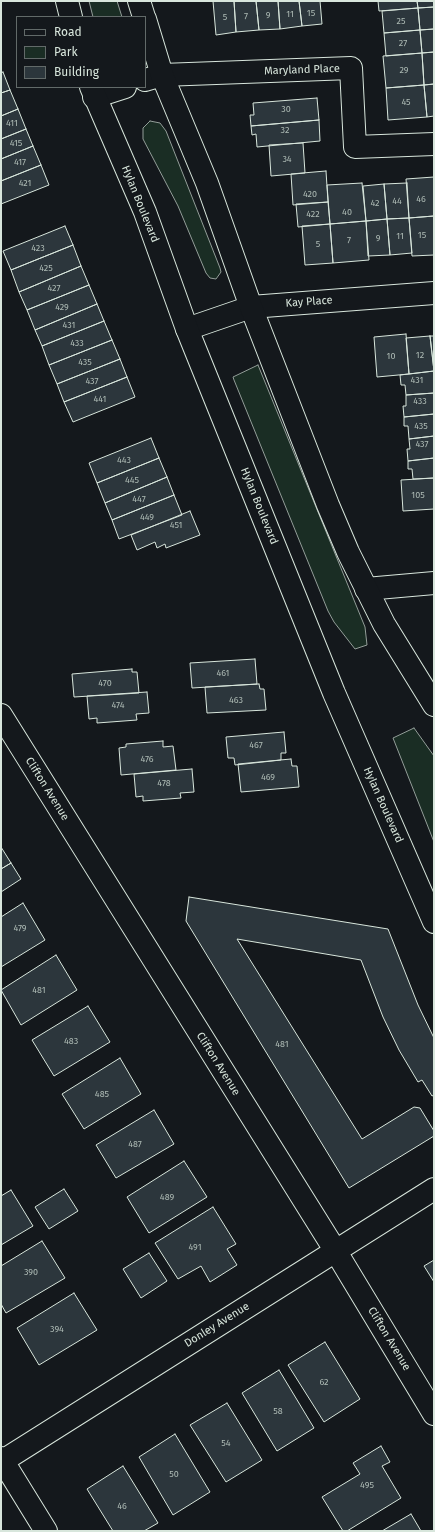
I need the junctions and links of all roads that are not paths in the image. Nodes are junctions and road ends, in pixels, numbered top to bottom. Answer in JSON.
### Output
{"nodes":[{"id":1,"x":67,"y":1,"type":"edge"},
{"id":2,"x":139,"y":1,"type":"edge"},
{"id":3,"x":70,"y":16,"type":"edge"},
{"id":4,"x":144,"y":16,"type":"edge"},
{"id":5,"x":146,"y":25,"type":"edge"},
{"id":6,"x":153,"y":77,"type":"edge"},
{"id":7,"x":118,"y":88,"type":"edge"},
{"id":8,"x":92,"y":92,"type":"edge"},
{"id":9,"x":434,"y":144,"type":"edge"},
{"id":10,"x":434,"y":293,"type":"edge"},
{"id":11,"x":251,"y":307,"type":"junction"},
{"id":12,"x":188,"y":329,"type":"junction"},
{"id":13,"x":434,"y":583,"type":"edge"},
{"id":14,"x":366,"y":589,"type":"junction"},
{"id":15,"x":434,"y":705,"type":"edge"},
{"id":16,"x":1,"y":715,"type":"edge"},
{"id":17,"x":434,"y":922,"type":"edge"},
{"id":18,"x":434,"y":1189,"type":"edge"},
{"id":19,"x":335,"y":1250,"type":"junction"},
{"id":20,"x":434,"y":1414,"type":"edge"},
{"id":21,"x":2,"y":1460,"type":"edge"},
{"id":22,"x":46,"y":1531,"type":"edge"}],
"edges":[{"from":1,"to":3,"type":"street"},
{"from":2,"to":4,"type":"street"},
{"from":5,"to":6,"type":"street"},
{"from":6,"to":9,"type":"street","name":"Maryland Place"},
{"from":6,"to":11,"type":"street"},
{"from":7,"to":8,"type":"street"},
{"from":8,"to":12,"type":"street","name":"Hylan Boulevard"},
{"from":10,"to":11,"type":"street","name":"Kay Place"},
{"from":11,"to":12,"type":"street","name":"Kay Place"},
{"from":11,"to":14,"type":"street"},
{"from":12,"to":17,"type":"street","name":"Hylan Boulevard"},
{"from":13,"to":14,"type":"street"},
{"from":14,"to":15,"type":"street"},
{"from":16,"to":19,"type":"street","name":"Clifton Avenue"},
{"from":18,"to":19,"type":"street","name":"Donley Avenue"},
{"from":19,"to":20,"type":"street","name":"Clifton Avenue"},
{"from":19,"to":21,"type":"street","name":"Donley Avenue"},
{"from":21,"to":22,"type":"street"}]}
